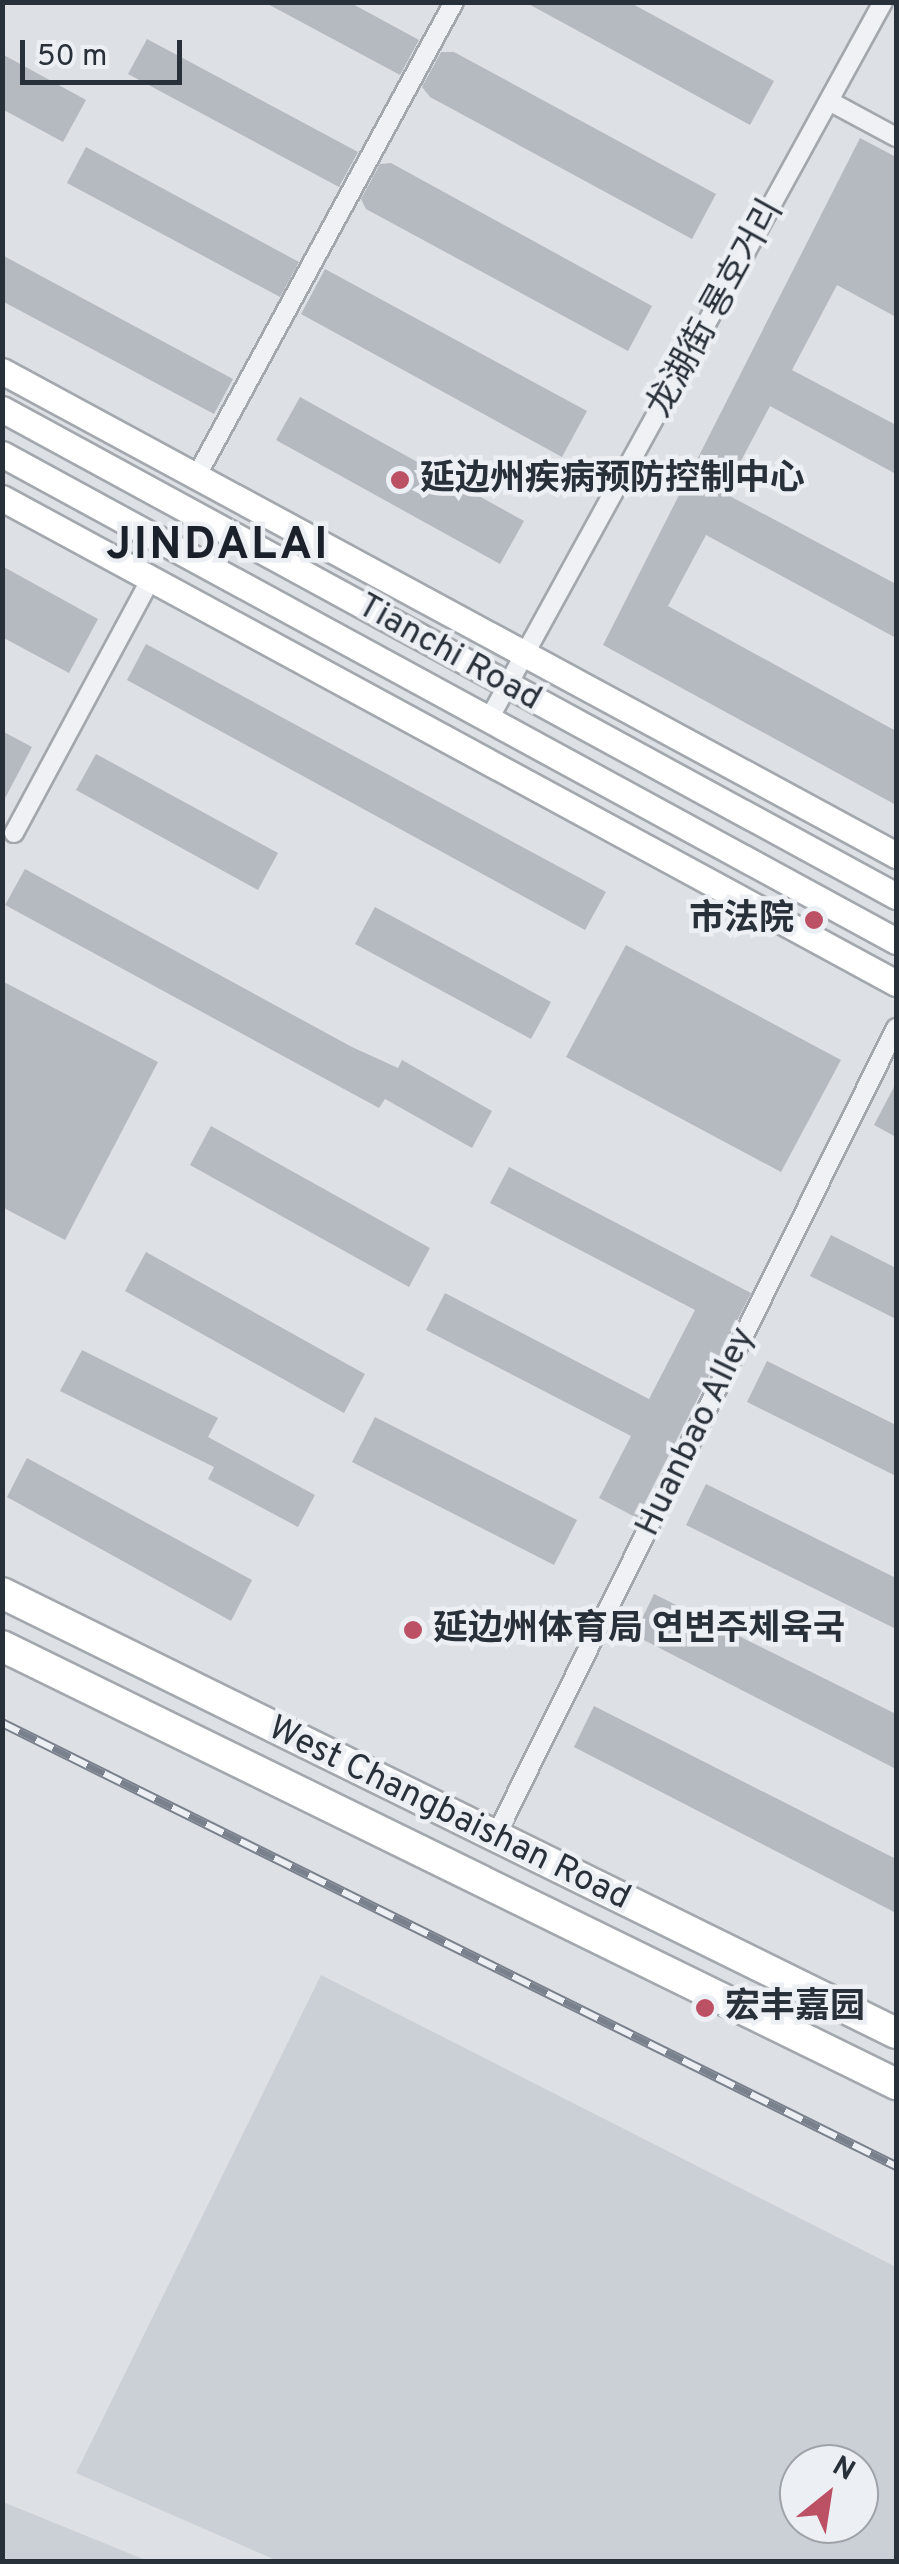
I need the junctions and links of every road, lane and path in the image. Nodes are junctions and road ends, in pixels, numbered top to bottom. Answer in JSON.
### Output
{"nodes":[{"id":1,"x":454,"y":2,"type":"edge"},
{"id":2,"x":883,"y":2,"type":"edge"},
{"id":3,"x":831,"y":102,"type":"junction"},
{"id":4,"x":896,"y":138,"type":"edge"},
{"id":5,"x":2,"y":371,"type":"edge"},
{"id":6,"x":2,"y":410,"type":"edge"},
{"id":7,"x":2,"y":454,"type":"edge"},
{"id":8,"x":196,"y":477,"type":"junction"},
{"id":9,"x":2,"y":498,"type":"edge"},
{"id":10,"x":150,"y":578,"type":"junction"},
{"id":11,"x":524,"y":654,"type":"junction"},
{"id":12,"x":508,"y":684,"type":"junction"},
{"id":13,"x":489,"y":719,"type":"junction"},
{"id":14,"x":14,"y":833,"type":"dead end"},
{"id":15,"x":896,"y":855,"type":"edge"},
{"id":16,"x":896,"y":896,"type":"edge"},
{"id":17,"x":896,"y":941,"type":"edge"},
{"id":18,"x":896,"y":983,"type":"edge"},
{"id":19,"x":896,"y":1028,"type":"edge"},
{"id":20,"x":2,"y":1593,"type":"edge"},
{"id":21,"x":2,"y":1646,"type":"edge"},
{"id":22,"x":495,"y":1836,"type":"junction"},
{"id":23,"x":896,"y":2034,"type":"edge"},
{"id":24,"x":896,"y":2084,"type":"edge"}],
"edges":[{"from":1,"to":8,"type":"street"},
{"from":2,"to":3,"type":"street","name":"龙湖街 룡호거리"},
{"from":3,"to":4,"type":"street"},
{"from":3,"to":11,"type":"street","name":"龙湖街 룡호거리"},
{"from":5,"to":8,"type":"street","name":"Tianchi Road"},
{"from":6,"to":12,"type":"street","name":"Tianchi Road"},
{"from":7,"to":13,"type":"street","name":"Tianchi Road"},
{"from":8,"to":11,"type":"street","name":"Tianchi Road"},
{"from":9,"to":10,"type":"street"},
{"from":10,"to":14,"type":"street"},
{"from":10,"to":18,"type":"street"},
{"from":11,"to":12,"type":"street","name":"龙湖街 룡호거리"},
{"from":11,"to":15,"type":"street","name":"Tianchi Road"},
{"from":12,"to":13,"type":"street","name":"龙湖街 룡호거리"},
{"from":12,"to":16,"type":"street","name":"Tianchi Road"},
{"from":13,"to":17,"type":"street","name":"Tianchi Road"},
{"from":19,"to":22,"type":"street","name":"Huanbao Alley"},
{"from":20,"to":22,"type":"main road","name":"West Changbaishan Road"},
{"from":21,"to":24,"type":"main road","name":"West Changbaishan Road"},
{"from":22,"to":23,"type":"main road","name":"West Changbaishan Road"}]}
